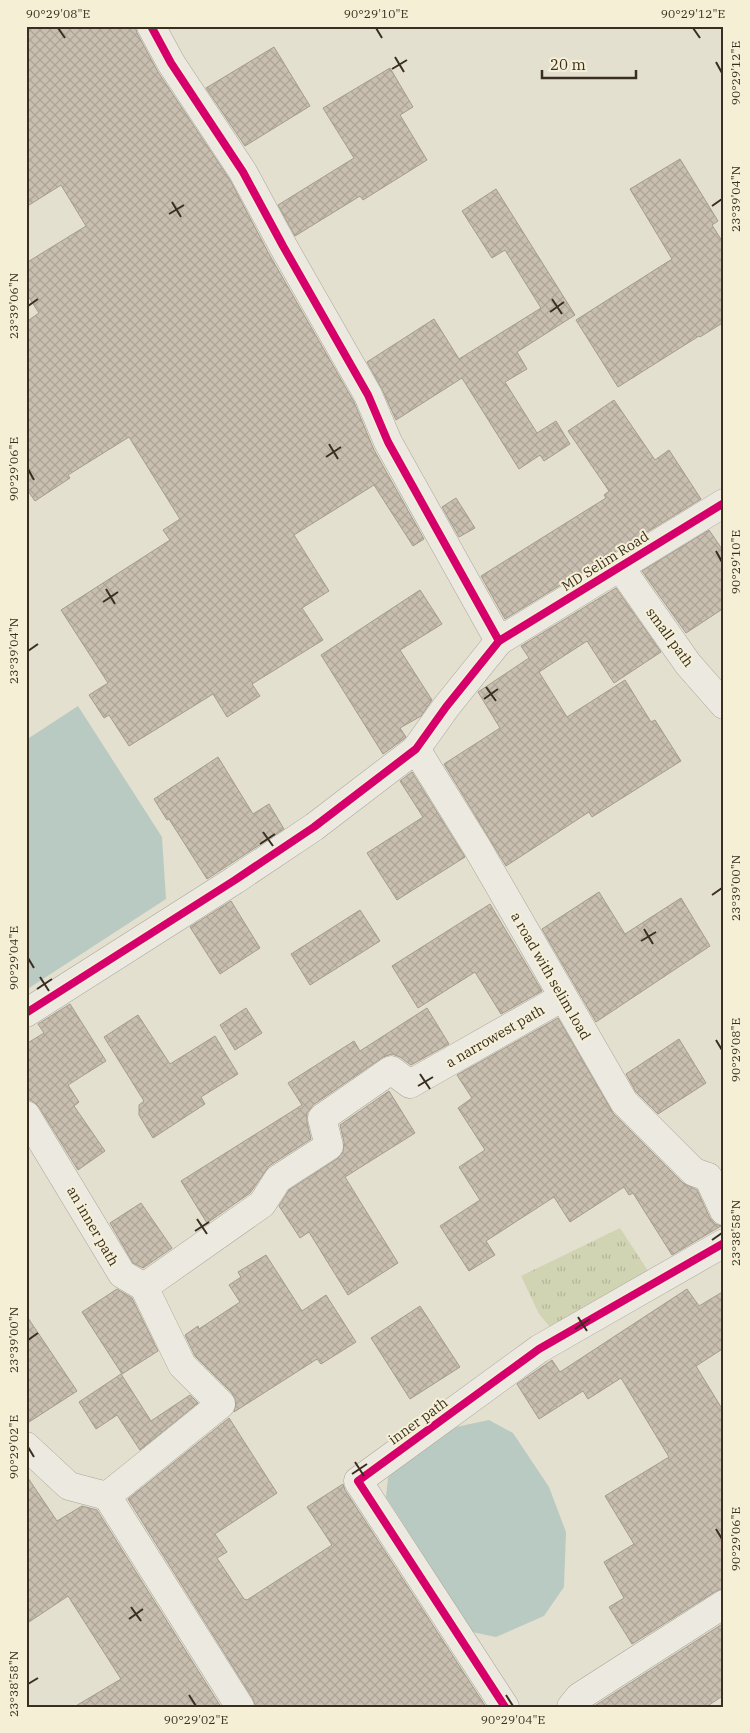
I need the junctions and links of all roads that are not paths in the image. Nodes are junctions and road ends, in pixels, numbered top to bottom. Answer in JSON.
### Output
{"nodes":[{"id":1,"x":151,"y":26,"type":"edge"},
{"id":2,"x":724,"y":503,"type":"edge"},
{"id":3,"x":620,"y":567,"type":"junction"},
{"id":4,"x":499,"y":641,"type":"junction"},
{"id":5,"x":724,"y":705,"type":"edge"},
{"id":6,"x":416,"y":749,"type":"junction"},
{"id":7,"x":563,"y":997,"type":"junction"},
{"id":8,"x":26,"y":1013,"type":"edge"},
{"id":9,"x":26,"y":1115,"type":"edge"},
{"id":10,"x":716,"y":1171,"type":"edge"},
{"id":11,"x":724,"y":1211,"type":"edge"},
{"id":12,"x":724,"y":1243,"type":"edge"},
{"id":13,"x":144,"y":1287,"type":"junction"},
{"id":14,"x":26,"y":1446,"type":"edge"},
{"id":15,"x":107,"y":1496,"type":"junction"},
{"id":16,"x":724,"y":1604,"type":"edge"},
{"id":17,"x":240,"y":1707,"type":"edge"},
{"id":18,"x":505,"y":1707,"type":"edge"},
{"id":19,"x":571,"y":1707,"type":"edge"}],
"edges":[{"from":1,"to":4,"type":"street"},
{"from":2,"to":3,"type":"street","name":"MD Selim Road"},
{"from":3,"to":4,"type":"street","name":"MD Selim Road"},
{"from":3,"to":5,"type":"street","name":"small path"},
{"from":4,"to":6,"type":"street","name":"MD Selim Road"},
{"from":6,"to":7,"type":"street","name":"a road with selim load"},
{"from":6,"to":8,"type":"street","name":"MD Selim Road"},
{"from":7,"to":10,"type":"street","name":"a road with selim load"},
{"from":7,"to":13,"type":"street","name":"a narrowest path"},
{"from":9,"to":13,"type":"street","name":"an inner path"},
{"from":10,"to":11,"type":"street"},
{"from":12,"to":18,"type":"street","name":"inner path"},
{"from":13,"to":15,"type":"street"},
{"from":14,"to":15,"type":"street"},
{"from":15,"to":17,"type":"street"},
{"from":16,"to":19,"type":"street"}]}
